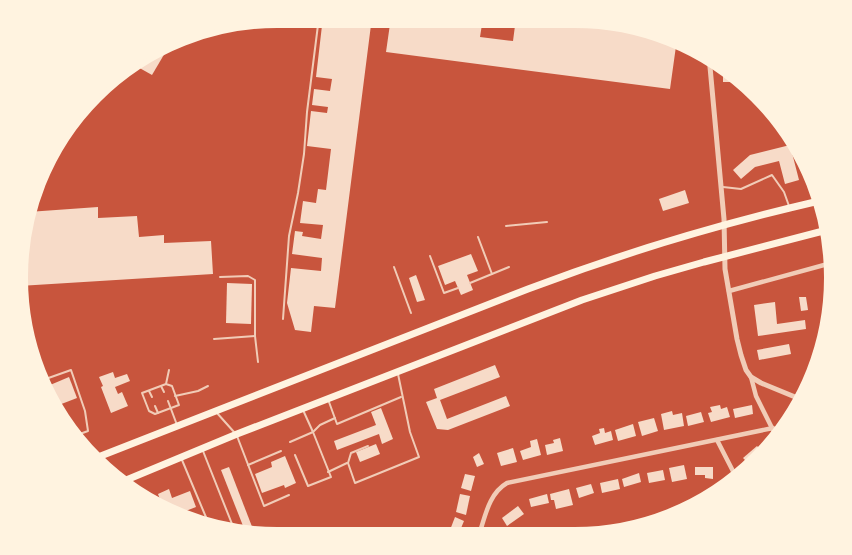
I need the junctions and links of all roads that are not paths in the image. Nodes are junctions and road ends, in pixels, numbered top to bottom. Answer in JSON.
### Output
{"nodes":[{"id":1,"x":318,"y":25,"type":"edge"},
{"id":2,"x":710,"y":65,"type":"edge"},
{"id":3,"x":720,"y":187,"type":"junction"},
{"id":4,"x":815,"y":202,"type":"edge"},
{"id":5,"x":790,"y":208,"type":"junction"},
{"id":6,"x":547,"y":222,"type":"dead end"},
{"id":7,"x":724,"y":225,"type":"junction"},
{"id":8,"x":506,"y":226,"type":"dead end"},
{"id":9,"x":823,"y":231,"type":"edge"},
{"id":10,"x":478,"y":237,"type":"dead end"},
{"id":11,"x":430,"y":256,"type":"dead end"},
{"id":12,"x":725,"y":256,"type":"junction"},
{"id":13,"x":826,"y":264,"type":"edge"},
{"id":14,"x":394,"y":267,"type":"dead end"},
{"id":15,"x":509,"y":267,"type":"dead end"},
{"id":16,"x":492,"y":274,"type":"junction"},
{"id":17,"x":220,"y":277,"type":"dead end"},
{"id":18,"x":470,"y":283,"type":"dead end"},
{"id":19,"x":458,"y":288,"type":"dead end"},
{"id":20,"x":729,"y":291,"type":"junction"},
{"id":21,"x":411,"y":313,"type":"dead end"},
{"id":22,"x":283,"y":319,"type":"dead end"},
{"id":23,"x":255,"y":336,"type":"junction"},
{"id":24,"x":214,"y":339,"type":"dead end"},
{"id":25,"x":258,"y":362,"type":"dead end"},
{"id":26,"x":169,"y":370,"type":"dead end"},
{"id":27,"x":397,"y":372,"type":"junction"},
{"id":28,"x":751,"y":377,"type":"junction"},
{"id":29,"x":46,"y":379,"type":"edge"},
{"id":30,"x":166,"y":384,"type":"junction"},
{"id":31,"x":161,"y":386,"type":"junction"},
{"id":32,"x":208,"y":386,"type":"dead end"},
{"id":33,"x":149,"y":390,"type":"junction"},
{"id":34,"x":164,"y":392,"type":"dead end"},
{"id":35,"x":176,"y":396,"type":"junction"},
{"id":36,"x":402,"y":397,"type":"junction"},
{"id":37,"x":152,"y":398,"type":"dead end"},
{"id":38,"x":796,"y":398,"type":"edge"},
{"id":39,"x":328,"y":399,"type":"junction"},
{"id":40,"x":168,"y":401,"type":"dead end"},
{"id":41,"x":155,"y":406,"type":"dead end"},
{"id":42,"x":170,"y":408,"type":"junction"},
{"id":43,"x":303,"y":409,"type":"junction"},
{"id":44,"x":216,"y":411,"type":"junction"},
{"id":45,"x":158,"y":413,"type":"junction"},
{"id":46,"x":335,"y":418,"type":"junction"},
{"id":47,"x":178,"y":426,"type":"junction"},
{"id":48,"x":773,"y":428,"type":"junction"},
{"id":49,"x":775,"y":431,"type":"edge"},
{"id":50,"x":313,"y":432,"type":"junction"},
{"id":51,"x":80,"y":434,"type":"edge"},
{"id":52,"x":237,"y":434,"type":"junction"},
{"id":53,"x":717,"y":440,"type":"junction"},
{"id":54,"x":290,"y":442,"type":"dead end"},
{"id":55,"x":368,"y":446,"type":"dead end"},
{"id":56,"x":202,"y":449,"type":"junction"},
{"id":57,"x":281,"y":451,"type":"dead end"},
{"id":58,"x":295,"y":455,"type":"dead end"},
{"id":59,"x":100,"y":457,"type":"edge"},
{"id":60,"x":181,"y":457,"type":"junction"},
{"id":61,"x":348,"y":463,"type":"junction"},
{"id":62,"x":248,"y":465,"type":"junction"},
{"id":63,"x":328,"y":472,"type":"junction"},
{"id":64,"x":734,"y":473,"type":"edge"},
{"id":65,"x":131,"y":478,"type":"junction"},
{"id":66,"x":127,"y":480,"type":"edge"},
{"id":67,"x":133,"y":484,"type":"edge"},
{"id":68,"x":289,"y":495,"type":"dead end"},
{"id":69,"x":207,"y":520,"type":"edge"},
{"id":70,"x":233,"y":526,"type":"edge"},
{"id":71,"x":481,"y":530,"type":"edge"}],
"edges":[{"from":1,"to":22,"type":"lane"},
{"from":2,"to":3,"type":"street"},
{"from":3,"to":5,"type":"lane"},
{"from":3,"to":7,"type":"street"},
{"from":4,"to":5,"type":"highway"},
{"from":5,"to":7,"type":"highway"},
{"from":6,"to":8,"type":"lane"},
{"from":7,"to":12,"type":"street"},
{"from":7,"to":44,"type":"highway"},
{"from":9,"to":12,"type":"highway"},
{"from":10,"to":16,"type":"lane"},
{"from":11,"to":19,"type":"lane"},
{"from":12,"to":20,"type":"street"},
{"from":12,"to":27,"type":"highway"},
{"from":13,"to":20,"type":"street"},
{"from":14,"to":21,"type":"lane"},
{"from":15,"to":16,"type":"lane"},
{"from":16,"to":18,"type":"lane"},
{"from":17,"to":23,"type":"lane"},
{"from":20,"to":28,"type":"street"},
{"from":23,"to":24,"type":"lane"},
{"from":23,"to":25,"type":"lane"},
{"from":26,"to":30,"type":"lane"},
{"from":27,"to":36,"type":"lane"},
{"from":27,"to":39,"type":"highway"},
{"from":28,"to":38,"type":"street"},
{"from":28,"to":48,"type":"street"},
{"from":29,"to":51,"type":"lane"},
{"from":30,"to":31,"type":"lane"},
{"from":30,"to":35,"type":"lane"},
{"from":31,"to":33,"type":"lane"},
{"from":31,"to":34,"type":"lane"},
{"from":32,"to":35,"type":"lane"},
{"from":33,"to":37,"type":"lane"},
{"from":33,"to":45,"type":"lane"},
{"from":35,"to":42,"type":"lane"},
{"from":36,"to":46,"type":"lane"},
{"from":36,"to":61,"type":"lane"},
{"from":39,"to":43,"type":"highway"},
{"from":39,"to":46,"type":"lane"},
{"from":40,"to":42,"type":"lane"},
{"from":41,"to":45,"type":"lane"},
{"from":42,"to":45,"type":"lane"},
{"from":42,"to":47,"type":"lane"},
{"from":43,"to":50,"type":"lane"},
{"from":43,"to":52,"type":"highway"},
{"from":44,"to":47,"type":"highway"},
{"from":44,"to":52,"type":"lane"},
{"from":46,"to":50,"type":"lane"},
{"from":47,"to":59,"type":"highway"},
{"from":48,"to":49,"type":"street"},
{"from":48,"to":53,"type":"street"},
{"from":50,"to":54,"type":"lane"},
{"from":50,"to":63,"type":"lane"},
{"from":52,"to":56,"type":"highway"},
{"from":52,"to":62,"type":"lane"},
{"from":53,"to":64,"type":"street"},
{"from":53,"to":71,"type":"street"},
{"from":55,"to":61,"type":"lane"},
{"from":56,"to":60,"type":"highway"},
{"from":56,"to":70,"type":"lane"},
{"from":57,"to":62,"type":"lane"},
{"from":58,"to":63,"type":"lane"},
{"from":60,"to":65,"type":"highway"},
{"from":60,"to":69,"type":"lane"},
{"from":61,"to":63,"type":"lane"},
{"from":62,"to":68,"type":"lane"},
{"from":65,"to":66,"type":"highway"},
{"from":65,"to":67,"type":"lane"}]}
